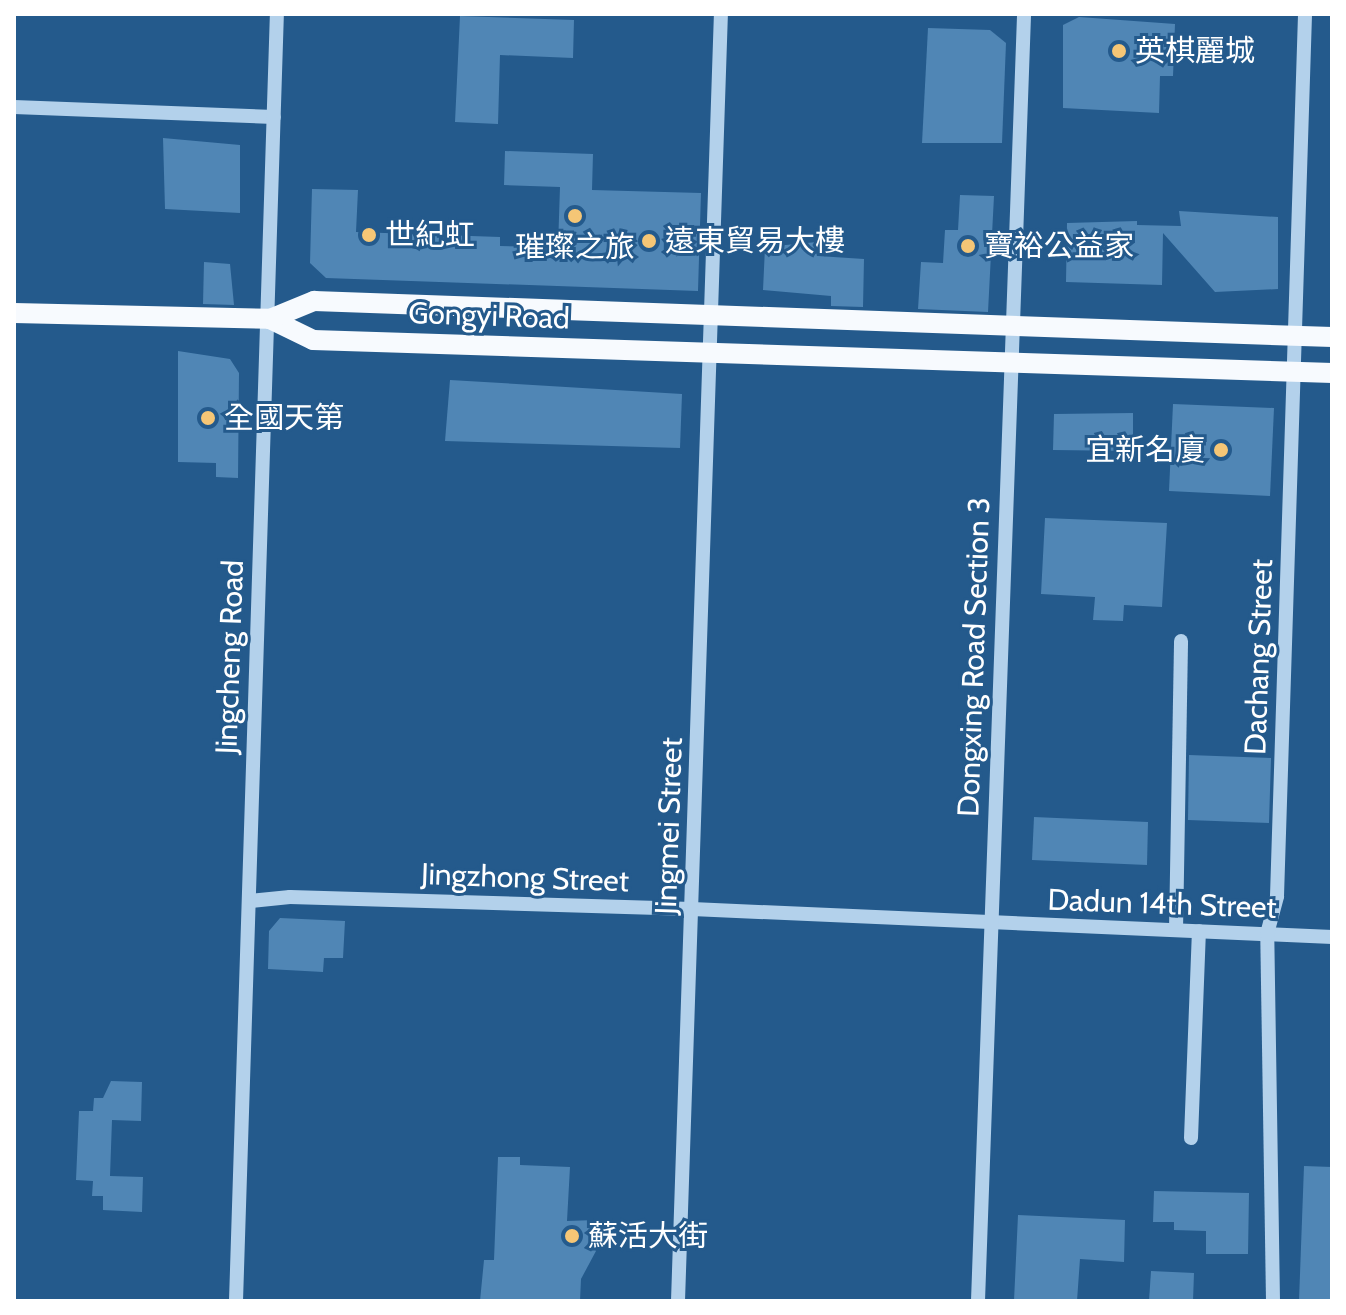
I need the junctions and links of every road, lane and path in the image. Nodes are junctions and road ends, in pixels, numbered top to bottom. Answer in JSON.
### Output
{"nodes":[{"id":1,"x":277,"y":14,"type":"edge"},
{"id":2,"x":721,"y":14,"type":"edge"},
{"id":3,"x":1024,"y":14,"type":"edge"},
{"id":4,"x":1305,"y":14,"type":"edge"},
{"id":5,"x":14,"y":107,"type":"edge"},
{"id":6,"x":274,"y":117,"type":"junction"},
{"id":7,"x":14,"y":313,"type":"edge"},
{"id":8,"x":710,"y":313,"type":"junction"},
{"id":9,"x":270,"y":319,"type":"junction"},
{"id":10,"x":1013,"y":323,"type":"junction"},
{"id":11,"x":1294,"y":336,"type":"junction"},
{"id":12,"x":1332,"y":337,"type":"edge"},
{"id":13,"x":710,"y":354,"type":"junction"},
{"id":14,"x":1011,"y":362,"type":"junction"},
{"id":15,"x":1294,"y":371,"type":"junction"},
{"id":16,"x":1332,"y":373,"type":"edge"},
{"id":17,"x":1181,"y":641,"type":"dead end"},
{"id":18,"x":250,"y":901,"type":"junction"},
{"id":19,"x":692,"y":909,"type":"junction"},
{"id":20,"x":990,"y":923,"type":"junction"},
{"id":21,"x":1176,"y":930,"type":"junction"},
{"id":22,"x":1199,"y":931,"type":"junction"},
{"id":23,"x":1267,"y":934,"type":"junction"},
{"id":24,"x":1332,"y":937,"type":"edge"},
{"id":25,"x":1191,"y":1138,"type":"dead end"},
{"id":26,"x":236,"y":1301,"type":"edge"},
{"id":27,"x":678,"y":1301,"type":"edge"},
{"id":28,"x":978,"y":1301,"type":"edge"},
{"id":29,"x":1273,"y":1301,"type":"edge"}],
"edges":[{"from":1,"to":6,"type":"street","name":"Jingcheng Road"},
{"from":2,"to":8,"type":"street"},
{"from":3,"to":10,"type":"street","name":"Dongxing Road Section 3"},
{"from":4,"to":11,"type":"street","name":"Dachang Street"},
{"from":5,"to":6,"type":"street"},
{"from":6,"to":9,"type":"street","name":"Jingcheng Road"},
{"from":7,"to":9,"type":"main road","name":"Gongyi Road"},
{"from":8,"to":9,"type":"main road","name":"Gongyi Road"},
{"from":8,"to":10,"type":"main road","name":"Gongyi Road"},
{"from":8,"to":13,"type":"street"},
{"from":9,"to":13,"type":"main road","name":"Gongyi Road"},
{"from":9,"to":18,"type":"street","name":"Jingcheng Road"},
{"from":10,"to":11,"type":"main road","name":"Gongyi Road"},
{"from":10,"to":14,"type":"street","name":"Dongxing Road Section 3"},
{"from":11,"to":12,"type":"main road","name":"Gongyi Road"},
{"from":11,"to":15,"type":"street","name":"Dachang Street"},
{"from":13,"to":14,"type":"main road","name":"Gongyi Road"},
{"from":13,"to":19,"type":"street","name":"Jingmei Street"},
{"from":14,"to":15,"type":"main road","name":"Gongyi Road"},
{"from":14,"to":20,"type":"street","name":"Dongxing Road Section 3"},
{"from":15,"to":16,"type":"main road","name":"Gongyi Road"},
{"from":15,"to":23,"type":"street","name":"Dachang Street"},
{"from":17,"to":21,"type":"street"},
{"from":18,"to":19,"type":"street","name":"Jingzhong Street"},
{"from":18,"to":26,"type":"street","name":"Jingcheng Road"},
{"from":19,"to":20,"type":"street","name":"Jingzhong Street"},
{"from":19,"to":27,"type":"street","name":"Jingmei Street"},
{"from":20,"to":21,"type":"street","name":"Dadun 14th Street"},
{"from":20,"to":28,"type":"street","name":"Dongxing Road Section 3"},
{"from":21,"to":22,"type":"street","name":"Dadun 14th Street"},
{"from":22,"to":23,"type":"street","name":"Dadun 14th Street"},
{"from":22,"to":25,"type":"street"},
{"from":23,"to":24,"type":"street","name":"Dadun 14th Street"},
{"from":23,"to":29,"type":"street","name":"Dachang Street"}]}
